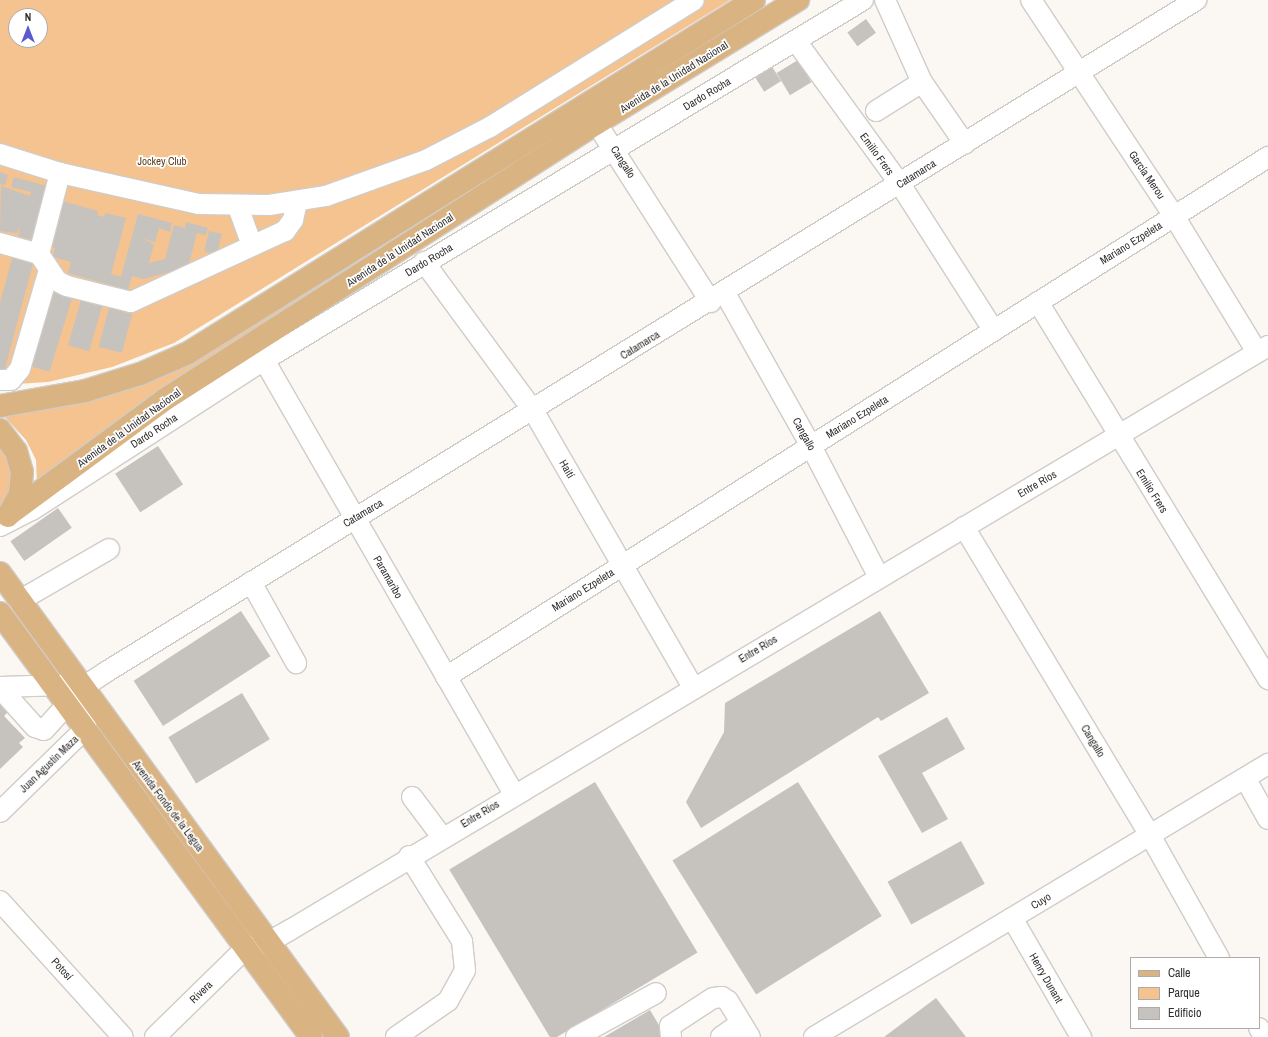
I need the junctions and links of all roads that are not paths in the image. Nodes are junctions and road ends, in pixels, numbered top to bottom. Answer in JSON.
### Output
{"nodes":[{"id":1,"x":694,"y":0,"type":"edge"},
{"id":2,"x":754,"y":0,"type":"edge"},
{"id":3,"x":798,"y":0,"type":"edge"},
{"id":4,"x":862,"y":0,"type":"edge"},
{"id":5,"x":885,"y":0,"type":"edge"},
{"id":6,"x":1031,"y":0,"type":"edge"},
{"id":7,"x":1196,"y":0,"type":"edge"},
{"id":8,"x":796,"y":41,"type":"junction"},
{"id":9,"x":1079,"y":73,"type":"junction"},
{"id":10,"x":922,"y":82,"type":"junction"},
{"id":11,"x":585,"y":104,"type":"junction"},
{"id":12,"x":876,"y":111,"type":"dead end"},
{"id":13,"x":597,"y":123,"type":"junction"},
{"id":14,"x":964,"y":144,"type":"junction"},
{"id":15,"x":615,"y":149,"type":"junction"},
{"id":16,"x":0,"y":154,"type":"edge"},
{"id":17,"x":1268,"y":157,"type":"edge"},
{"id":18,"x":60,"y":173,"type":"junction"},
{"id":19,"x":900,"y":184,"type":"junction"},
{"id":20,"x":297,"y":201,"type":"junction"},
{"id":21,"x":238,"y":206,"type":"junction"},
{"id":22,"x":1174,"y":216,"type":"junction"},
{"id":23,"x":0,"y":243,"type":"edge"},
{"id":24,"x":252,"y":245,"type":"junction"},
{"id":25,"x":44,"y":262,"type":"junction"},
{"id":26,"x":424,"y":262,"type":"junction"},
{"id":27,"x":718,"y":297,"type":"junction"},
{"id":28,"x":1038,"y":302,"type":"junction"},
{"id":29,"x":994,"y":330,"type":"junction"},
{"id":30,"x":1263,"y":349,"type":"edge"},
{"id":31,"x":264,"y":360,"type":"junction"},
{"id":32,"x":0,"y":380,"type":"edge"},
{"id":33,"x":0,"y":406,"type":"edge"},
{"id":34,"x":534,"y":412,"type":"junction"},
{"id":35,"x":0,"y":430,"type":"edge"},
{"id":36,"x":1119,"y":437,"type":"junction"},
{"id":37,"x":811,"y":446,"type":"junction"},
{"id":38,"x":354,"y":518,"type":"junction"},
{"id":39,"x":4,"y":521,"type":"edge"},
{"id":40,"x":964,"y":527,"type":"junction"},
{"id":41,"x":109,"y":549,"type":"dead end"},
{"id":42,"x":622,"y":565,"type":"junction"},
{"id":43,"x":0,"y":573,"type":"edge"},
{"id":44,"x":879,"y":577,"type":"junction"},
{"id":45,"x":251,"y":582,"type":"junction"},
{"id":46,"x":19,"y":601,"type":"junction"},
{"id":47,"x":0,"y":613,"type":"edge"},
{"id":48,"x":296,"y":663,"type":"dead end"},
{"id":49,"x":446,"y":677,"type":"junction"},
{"id":50,"x":1268,"y":679,"type":"edge"},
{"id":51,"x":54,"y":684,"type":"junction"},
{"id":52,"x":0,"y":687,"type":"edge"},
{"id":53,"x":83,"y":687,"type":"junction"},
{"id":54,"x":693,"y":687,"type":"junction"},
{"id":55,"x":70,"y":705,"type":"junction"},
{"id":56,"x":86,"y":728,"type":"junction"},
{"id":57,"x":1268,"y":764,"type":"edge"},
{"id":58,"x":1245,"y":778,"type":"junction"},
{"id":59,"x":514,"y":794,"type":"junction"},
{"id":60,"x":412,"y":797,"type":"dead end"},
{"id":61,"x":0,"y":812,"type":"edge"},
{"id":62,"x":1268,"y":819,"type":"edge"},
{"id":63,"x":1150,"y":835,"type":"junction"},
{"id":64,"x":442,"y":837,"type":"junction"},
{"id":65,"x":409,"y":856,"type":"junction"},
{"id":66,"x":0,"y":902,"type":"edge"},
{"id":67,"x":1012,"y":918,"type":"junction"},
{"id":68,"x":269,"y":942,"type":"junction"},
{"id":69,"x":247,"y":947,"type":"junction"},
{"id":70,"x":1218,"y":957,"type":"edge"},
{"id":71,"x":656,"y":993,"type":"dead end"},
{"id":72,"x":745,"y":1030,"type":"edge"},
{"id":73,"x":123,"y":1037,"type":"edge"},
{"id":74,"x":155,"y":1037,"type":"edge"},
{"id":75,"x":311,"y":1037,"type":"edge"},
{"id":76,"x":338,"y":1037,"type":"edge"},
{"id":77,"x":396,"y":1037,"type":"edge"},
{"id":78,"x":576,"y":1037,"type":"edge"},
{"id":79,"x":671,"y":1037,"type":"edge"},
{"id":80,"x":720,"y":1037,"type":"edge"},
{"id":81,"x":814,"y":1037,"type":"edge"},
{"id":82,"x":1081,"y":1037,"type":"edge"}],
"edges":[{"from":1,"to":20,"type":"street"},
{"from":2,"to":11,"type":"main road","name":"Avenida de la Unidad Nacional"},
{"from":3,"to":13,"type":"main road","name":"Avenida de la Unidad Nacional"},
{"from":4,"to":8,"type":"street","name":"Dardo Rocha"},
{"from":5,"to":10,"type":"street"},
{"from":6,"to":9,"type":"street","name":"García Merou"},
{"from":7,"to":9,"type":"street","name":"Catamarca"},
{"from":8,"to":15,"type":"street","name":"Dardo Rocha"},
{"from":8,"to":19,"type":"street","name":"Emilio Frers"},
{"from":9,"to":14,"type":"street","name":"Catamarca"},
{"from":9,"to":22,"type":"street","name":"García Merou"},
{"from":10,"to":12,"type":"street"},
{"from":10,"to":14,"type":"street"},
{"from":11,"to":13,"type":"street","name":"Cangallo"},
{"from":11,"to":33,"type":"main road","name":"Avenida de la Unidad Nacional"},
{"from":13,"to":15,"type":"street","name":"Cangallo"},
{"from":13,"to":39,"type":"main road","name":"Avenida de la Unidad Nacional"},
{"from":14,"to":19,"type":"street","name":"Catamarca"},
{"from":15,"to":26,"type":"street","name":"Dardo Rocha"},
{"from":15,"to":27,"type":"street","name":"Cangallo"},
{"from":16,"to":18,"type":"street"},
{"from":17,"to":22,"type":"street","name":"Mariano Ezpeleta"},
{"from":18,"to":21,"type":"street"},
{"from":18,"to":25,"type":"street"},
{"from":19,"to":27,"type":"street","name":"Catamarca"},
{"from":19,"to":29,"type":"street","name":"Emilio Frers"},
{"from":20,"to":21,"type":"street"},
{"from":20,"to":24,"type":"street"},
{"from":21,"to":24,"type":"street"},
{"from":22,"to":28,"type":"street","name":"Mariano Ezpeleta"},
{"from":22,"to":30,"type":"street","name":"García Merou"},
{"from":23,"to":25,"type":"street"},
{"from":24,"to":25,"type":"street"},
{"from":25,"to":32,"type":"street"},
{"from":26,"to":31,"type":"street","name":"Dardo Rocha"},
{"from":26,"to":34,"type":"street","name":"Haití"},
{"from":27,"to":34,"type":"street","name":"Catamarca"},
{"from":27,"to":37,"type":"street","name":"Cangallo"},
{"from":28,"to":29,"type":"street","name":"Mariano Ezpeleta"},
{"from":28,"to":36,"type":"street","name":"Emilio Frers"},
{"from":29,"to":37,"type":"street","name":"Mariano Ezpeleta"},
{"from":30,"to":36,"type":"street","name":"Entre Ríos"},
{"from":31,"to":38,"type":"street","name":"Paramaribo"},
{"from":31,"to":39,"type":"street","name":"Dardo Rocha"},
{"from":34,"to":38,"type":"street","name":"Catamarca"},
{"from":34,"to":42,"type":"street","name":"Haití"},
{"from":35,"to":39,"type":"main road"},
{"from":36,"to":40,"type":"street","name":"Entre Ríos"},
{"from":36,"to":50,"type":"street","name":"Emilio Frers"},
{"from":37,"to":42,"type":"street","name":"Mariano Ezpeleta"},
{"from":37,"to":44,"type":"street","name":"Cangallo"},
{"from":38,"to":45,"type":"street","name":"Catamarca"},
{"from":38,"to":49,"type":"street","name":"Paramaribo"},
{"from":40,"to":44,"type":"street","name":"Entre Ríos"},
{"from":40,"to":63,"type":"street","name":"Cangallo"},
{"from":41,"to":46,"type":"street"},
{"from":42,"to":49,"type":"street","name":"Mariano Ezpeleta"},
{"from":42,"to":54,"type":"street","name":"Haití"},
{"from":43,"to":46,"type":"main road","name":"Avenida Fondo de la Legua"},
{"from":44,"to":54,"type":"street","name":"Entre Ríos"},
{"from":45,"to":48,"type":"street"},
{"from":45,"to":53,"type":"street","name":"Catamarca"},
{"from":46,"to":53,"type":"main road","name":"Avenida Fondo de la Legua"},
{"from":47,"to":51,"type":"main road","name":"Avenida Fondo de la Legua"},
{"from":49,"to":59,"type":"street","name":"Paramaribo"},
{"from":51,"to":52,"type":"street"},
{"from":51,"to":53,"type":"street"},
{"from":51,"to":55,"type":"main road","name":"Avenida Fondo de la Legua"},
{"from":52,"to":55,"type":"street"},
{"from":53,"to":55,"type":"street"},
{"from":53,"to":56,"type":"street","name":"Juan Agustín Maza"},
{"from":53,"to":68,"type":"main road","name":"Avenida Fondo de la Legua"},
{"from":54,"to":59,"type":"street","name":"Entre Ríos"},
{"from":55,"to":56,"type":"main road","name":"Avenida Fondo de la Legua"},
{"from":56,"to":61,"type":"street","name":"Juan Agustín Maza"},
{"from":56,"to":69,"type":"main road","name":"Avenida Fondo de la Legua"},
{"from":57,"to":58,"type":"street","name":"Cuyo"},
{"from":58,"to":62,"type":"street"},
{"from":58,"to":63,"type":"street","name":"Cuyo"},
{"from":59,"to":64,"type":"street","name":"Entre Ríos"},
{"from":60,"to":64,"type":"street"},
{"from":63,"to":67,"type":"street","name":"Cuyo"},
{"from":63,"to":70,"type":"street","name":"Cangallo"},
{"from":64,"to":65,"type":"street","name":"Entre Ríos"},
{"from":65,"to":68,"type":"street","name":"Entre Ríos"},
{"from":65,"to":77,"type":"street"},
{"from":66,"to":73,"type":"street","name":"Potosí"},
{"from":67,"to":81,"type":"street","name":"Cuyo"},
{"from":67,"to":82,"type":"street","name":"Henry Dunant"},
{"from":68,"to":69,"type":"street","name":"Entre Ríos"},
{"from":68,"to":76,"type":"main road","name":"Avenida Fondo de la Legua"},
{"from":69,"to":74,"type":"street","name":"Rivera"},
{"from":69,"to":75,"type":"main road","name":"Avenida Fondo de la Legua"},
{"from":71,"to":78,"type":"street"},
{"from":72,"to":79,"type":"street"},
{"from":72,"to":80,"type":"street"}]}
